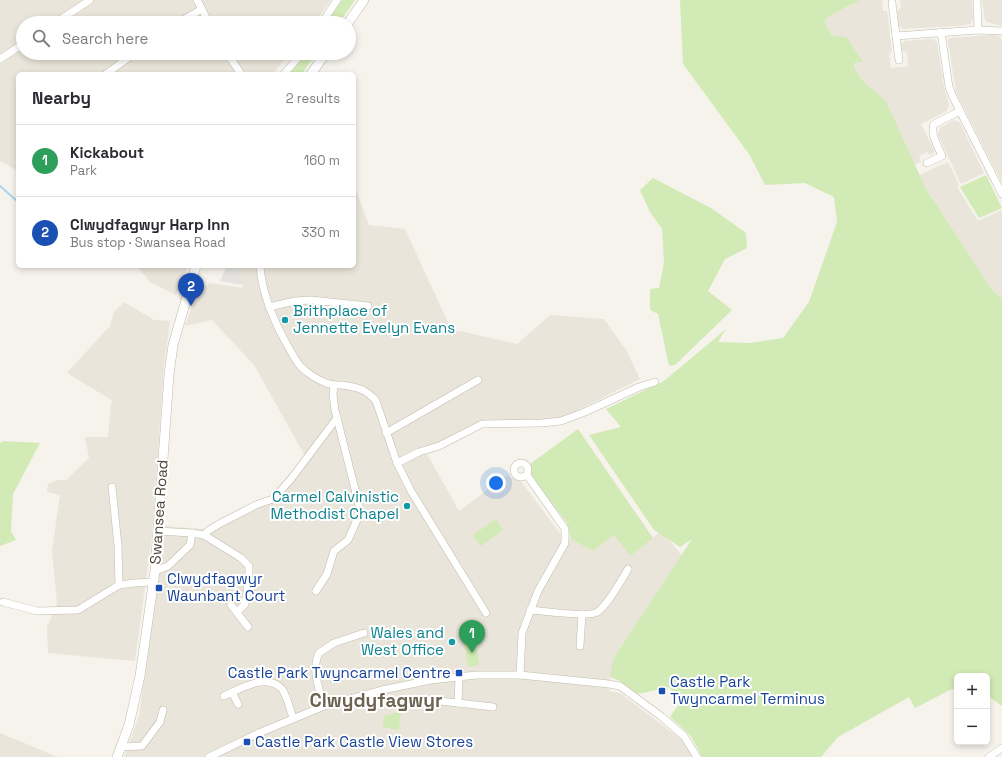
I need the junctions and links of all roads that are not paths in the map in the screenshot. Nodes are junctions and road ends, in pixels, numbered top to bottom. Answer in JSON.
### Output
{"nodes":[{"id":1,"x":90,"y":0,"type":"edge"},
{"id":2,"x":197,"y":0,"type":"edge"},
{"id":3,"x":337,"y":0,"type":"edge"},
{"id":4,"x":364,"y":0,"type":"edge"},
{"id":5,"x":977,"y":0,"type":"edge"},
{"id":6,"x":892,"y":3,"type":"dead end"},
{"id":7,"x":202,"y":9,"type":"junction"},
{"id":8,"x":66,"y":16,"type":"edge"},
{"id":9,"x":190,"y":16,"type":"edge"},
{"id":10,"x":206,"y":16,"type":"edge"},
{"id":11,"x":327,"y":16,"type":"edge"},
{"id":12,"x":353,"y":16,"type":"edge"},
{"id":13,"x":978,"y":30,"type":"junction"},
{"id":14,"x":1002,"y":31,"type":"edge"},
{"id":15,"x":941,"y":32,"type":"junction"},
{"id":16,"x":896,"y":36,"type":"junction"},
{"id":17,"x":16,"y":49,"type":"edge"},
{"id":18,"x":0,"y":59,"type":"edge"},
{"id":19,"x":125,"y":60,"type":"edge"},
{"id":20,"x":231,"y":60,"type":"edge"},
{"id":21,"x":297,"y":60,"type":"edge"},
{"id":22,"x":321,"y":60,"type":"edge"},
{"id":23,"x":899,"y":60,"type":"dead end"},
{"id":24,"x":121,"y":63,"type":"junction"},
{"id":25,"x":109,"y":72,"type":"edge"},
{"id":26,"x":117,"y":72,"type":"edge"},
{"id":27,"x":237,"y":72,"type":"edge"},
{"id":28,"x":286,"y":72,"type":"edge"},
{"id":29,"x":312,"y":72,"type":"edge"},
{"id":30,"x":960,"y":111,"type":"junction"},
{"id":31,"x":927,"y":163,"type":"dead end"},
{"id":32,"x":1002,"y":194,"type":"edge"},
{"id":33,"x":195,"y":268,"type":"edge"},
{"id":34,"x":260,"y":268,"type":"edge"},
{"id":35,"x":368,"y":306,"type":"dead end"},
{"id":36,"x":269,"y":307,"type":"junction"},
{"id":37,"x":478,"y":380,"type":"dead end"},
{"id":38,"x":655,"y":382,"type":"dead end"},
{"id":39,"x":334,"y":384,"type":"junction"},
{"id":40,"x":337,"y":418,"type":"junction"},
{"id":41,"x":386,"y":433,"type":"junction"},
{"id":42,"x":397,"y":464,"type":"junction"},
{"id":43,"x":527,"y":475,"type":"dead end"},
{"id":44,"x":112,"y":487,"type":"dead end"},
{"id":45,"x":158,"y":531,"type":"junction"},
{"id":46,"x":192,"y":533,"type":"junction"},
{"id":47,"x":204,"y":535,"type":"junction"},
{"id":48,"x":628,"y":569,"type":"dead end"},
{"id":49,"x":155,"y":572,"type":"junction"},
{"id":50,"x":153,"y":582,"type":"junction"},
{"id":51,"x":119,"y":585,"type":"junction"},
{"id":52,"x":316,"y":591,"type":"dead end"},
{"id":53,"x":3,"y":602,"type":"dead end"},
{"id":54,"x":231,"y":605,"type":"dead end"},
{"id":55,"x":530,"y":610,"type":"junction"},
{"id":56,"x":237,"y":612,"type":"junction"},
{"id":57,"x":486,"y":613,"type":"dead end"},
{"id":58,"x":582,"y":614,"type":"junction"},
{"id":59,"x":248,"y":627,"type":"dead end"},
{"id":60,"x":364,"y":633,"type":"dead end"},
{"id":61,"x":580,"y":646,"type":"dead end"},
{"id":62,"x":520,"y":675,"type":"junction"},
{"id":63,"x":459,"y":677,"type":"junction"},
{"id":64,"x":232,"y":692,"type":"junction"},
{"id":65,"x":224,"y":696,"type":"dead end"},
{"id":66,"x":422,"y":699,"type":"dead end"},
{"id":67,"x":458,"y":703,"type":"junction"},
{"id":68,"x":238,"y":704,"type":"dead end"},
{"id":69,"x":324,"y":706,"type":"junction"},
{"id":70,"x":493,"y":707,"type":"dead end"},
{"id":71,"x":163,"y":710,"type":"dead end"},
{"id":72,"x":293,"y":718,"type":"junction"},
{"id":73,"x":121,"y":747,"type":"junction"},
{"id":74,"x":1002,"y":748,"type":"edge"},
{"id":75,"x":117,"y":757,"type":"edge"},
{"id":76,"x":209,"y":757,"type":"edge"},
{"id":77,"x":697,"y":757,"type":"edge"},
{"id":78,"x":989,"y":757,"type":"edge"}],
"edges":[{"from":1,"to":8,"type":"street"},
{"from":2,"to":7,"type":"street"},
{"from":3,"to":11,"type":"street"},
{"from":4,"to":12,"type":"street"},
{"from":5,"to":13,"type":"street"},
{"from":6,"to":16,"type":"street"},
{"from":7,"to":9,"type":"street"},
{"from":7,"to":10,"type":"street"},
{"from":13,"to":14,"type":"street"},
{"from":13,"to":15,"type":"street"},
{"from":15,"to":16,"type":"street"},
{"from":15,"to":30,"type":"street"},
{"from":16,"to":23,"type":"street"},
{"from":17,"to":18,"type":"street"},
{"from":19,"to":24,"type":"street"},
{"from":20,"to":27,"type":"street"},
{"from":21,"to":28,"type":"street"},
{"from":22,"to":29,"type":"street"},
{"from":24,"to":25,"type":"street"},
{"from":24,"to":26,"type":"street"},
{"from":30,"to":31,"type":"street"},
{"from":30,"to":32,"type":"street"},
{"from":33,"to":45,"type":"street","name":"Swansea Road"},
{"from":34,"to":36,"type":"street"},
{"from":35,"to":36,"type":"street"},
{"from":36,"to":39,"type":"street"},
{"from":37,"to":41,"type":"street"},
{"from":38,"to":42,"type":"street"},
{"from":39,"to":40,"type":"street"},
{"from":39,"to":41,"type":"street"},
{"from":40,"to":47,"type":"street"},
{"from":40,"to":52,"type":"street"},
{"from":41,"to":42,"type":"street"},
{"from":42,"to":57,"type":"street"},
{"from":43,"to":55,"type":"street"},
{"from":44,"to":51,"type":"street"},
{"from":45,"to":46,"type":"street"},
{"from":45,"to":49,"type":"street","name":"Swansea Road"},
{"from":46,"to":47,"type":"street"},
{"from":46,"to":49,"type":"street"},
{"from":47,"to":56,"type":"street"},
{"from":48,"to":58,"type":"street"},
{"from":49,"to":50,"type":"street","name":"Swansea Road"},
{"from":50,"to":51,"type":"street"},
{"from":50,"to":73,"type":"street","name":"Swansea Road"},
{"from":51,"to":53,"type":"street"},
{"from":54,"to":56,"type":"street"},
{"from":55,"to":58,"type":"street"},
{"from":55,"to":62,"type":"street"},
{"from":56,"to":59,"type":"street"},
{"from":58,"to":61,"type":"street"},
{"from":60,"to":69,"type":"street"},
{"from":62,"to":63,"type":"street"},
{"from":62,"to":77,"type":"street"},
{"from":63,"to":67,"type":"street"},
{"from":63,"to":69,"type":"street"},
{"from":64,"to":65,"type":"street"},
{"from":64,"to":68,"type":"street"},
{"from":64,"to":72,"type":"street"},
{"from":66,"to":67,"type":"street"},
{"from":67,"to":70,"type":"street"},
{"from":69,"to":72,"type":"street"},
{"from":71,"to":73,"type":"street"},
{"from":72,"to":76,"type":"street"},
{"from":73,"to":75,"type":"street","name":"Swansea Road"},
{"from":74,"to":78,"type":"street"}]}
